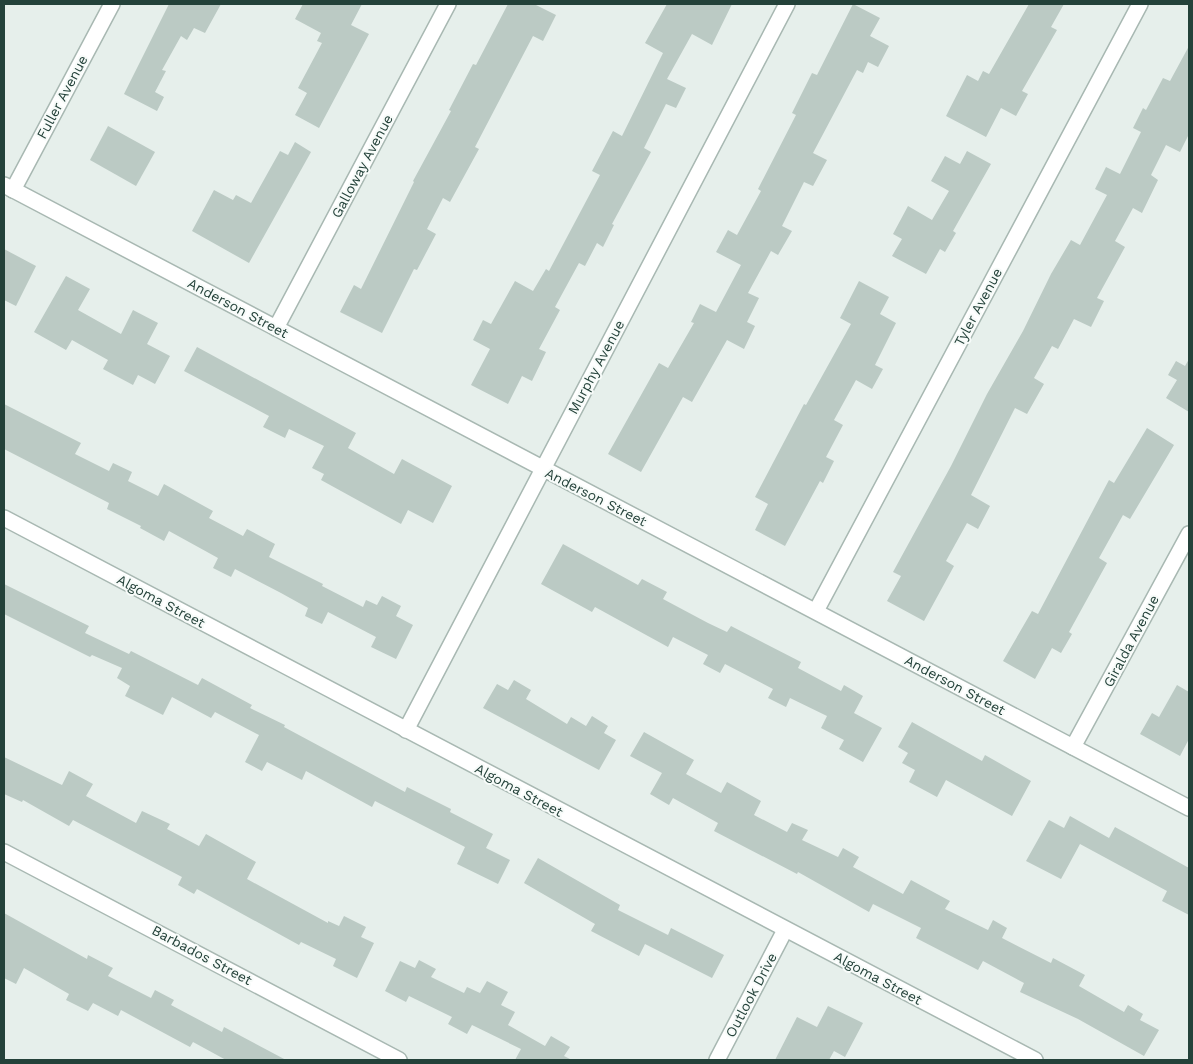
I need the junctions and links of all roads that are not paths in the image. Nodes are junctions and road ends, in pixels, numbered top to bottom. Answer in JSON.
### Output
{"nodes":[{"id":1,"x":112,"y":4,"type":"edge"},
{"id":2,"x":448,"y":4,"type":"edge"},
{"id":3,"x":787,"y":4,"type":"edge"},
{"id":4,"x":1140,"y":4,"type":"edge"},
{"id":5,"x":8,"y":187,"type":"edge"},
{"id":6,"x":276,"y":328,"type":"junction"},
{"id":7,"x":542,"y":469,"type":"junction"},
{"id":8,"x":4,"y":518,"type":"edge"},
{"id":9,"x":1189,"y":534,"type":"edge"},
{"id":10,"x":816,"y":611,"type":"junction"},
{"id":11,"x":406,"y":730,"type":"junction"},
{"id":12,"x":1073,"y":747,"type":"junction"},
{"id":13,"x":1189,"y":808,"type":"edge"},
{"id":14,"x":4,"y":852,"type":"edge"},
{"id":15,"x":785,"y":930,"type":"junction"},
{"id":16,"x":399,"y":1060,"type":"edge"},
{"id":17,"x":717,"y":1060,"type":"edge"},
{"id":18,"x":1035,"y":1060,"type":"edge"}],
"edges":[{"from":1,"to":5,"type":"street","name":"Fuller Avenue"},
{"from":2,"to":6,"type":"street","name":"Galloway Avenue"},
{"from":3,"to":7,"type":"street","name":"Murphy Avenue"},
{"from":4,"to":10,"type":"street","name":"Tyler Avenue"},
{"from":5,"to":6,"type":"street","name":"Anderson Street"},
{"from":6,"to":7,"type":"street","name":"Anderson Street"},
{"from":7,"to":10,"type":"street","name":"Anderson Street"},
{"from":7,"to":11,"type":"street","name":"Murphy Avenue"},
{"from":8,"to":11,"type":"street","name":"Algoma Street"},
{"from":9,"to":12,"type":"street","name":"Giralda Avenue"},
{"from":10,"to":12,"type":"street","name":"Anderson Street"},
{"from":11,"to":15,"type":"street","name":"Algoma Street"},
{"from":12,"to":13,"type":"street","name":"Anderson Street"},
{"from":14,"to":16,"type":"street","name":"Barbados Street"},
{"from":15,"to":17,"type":"street","name":"Outlook Drive"},
{"from":15,"to":18,"type":"street","name":"Algoma Street"}]}
